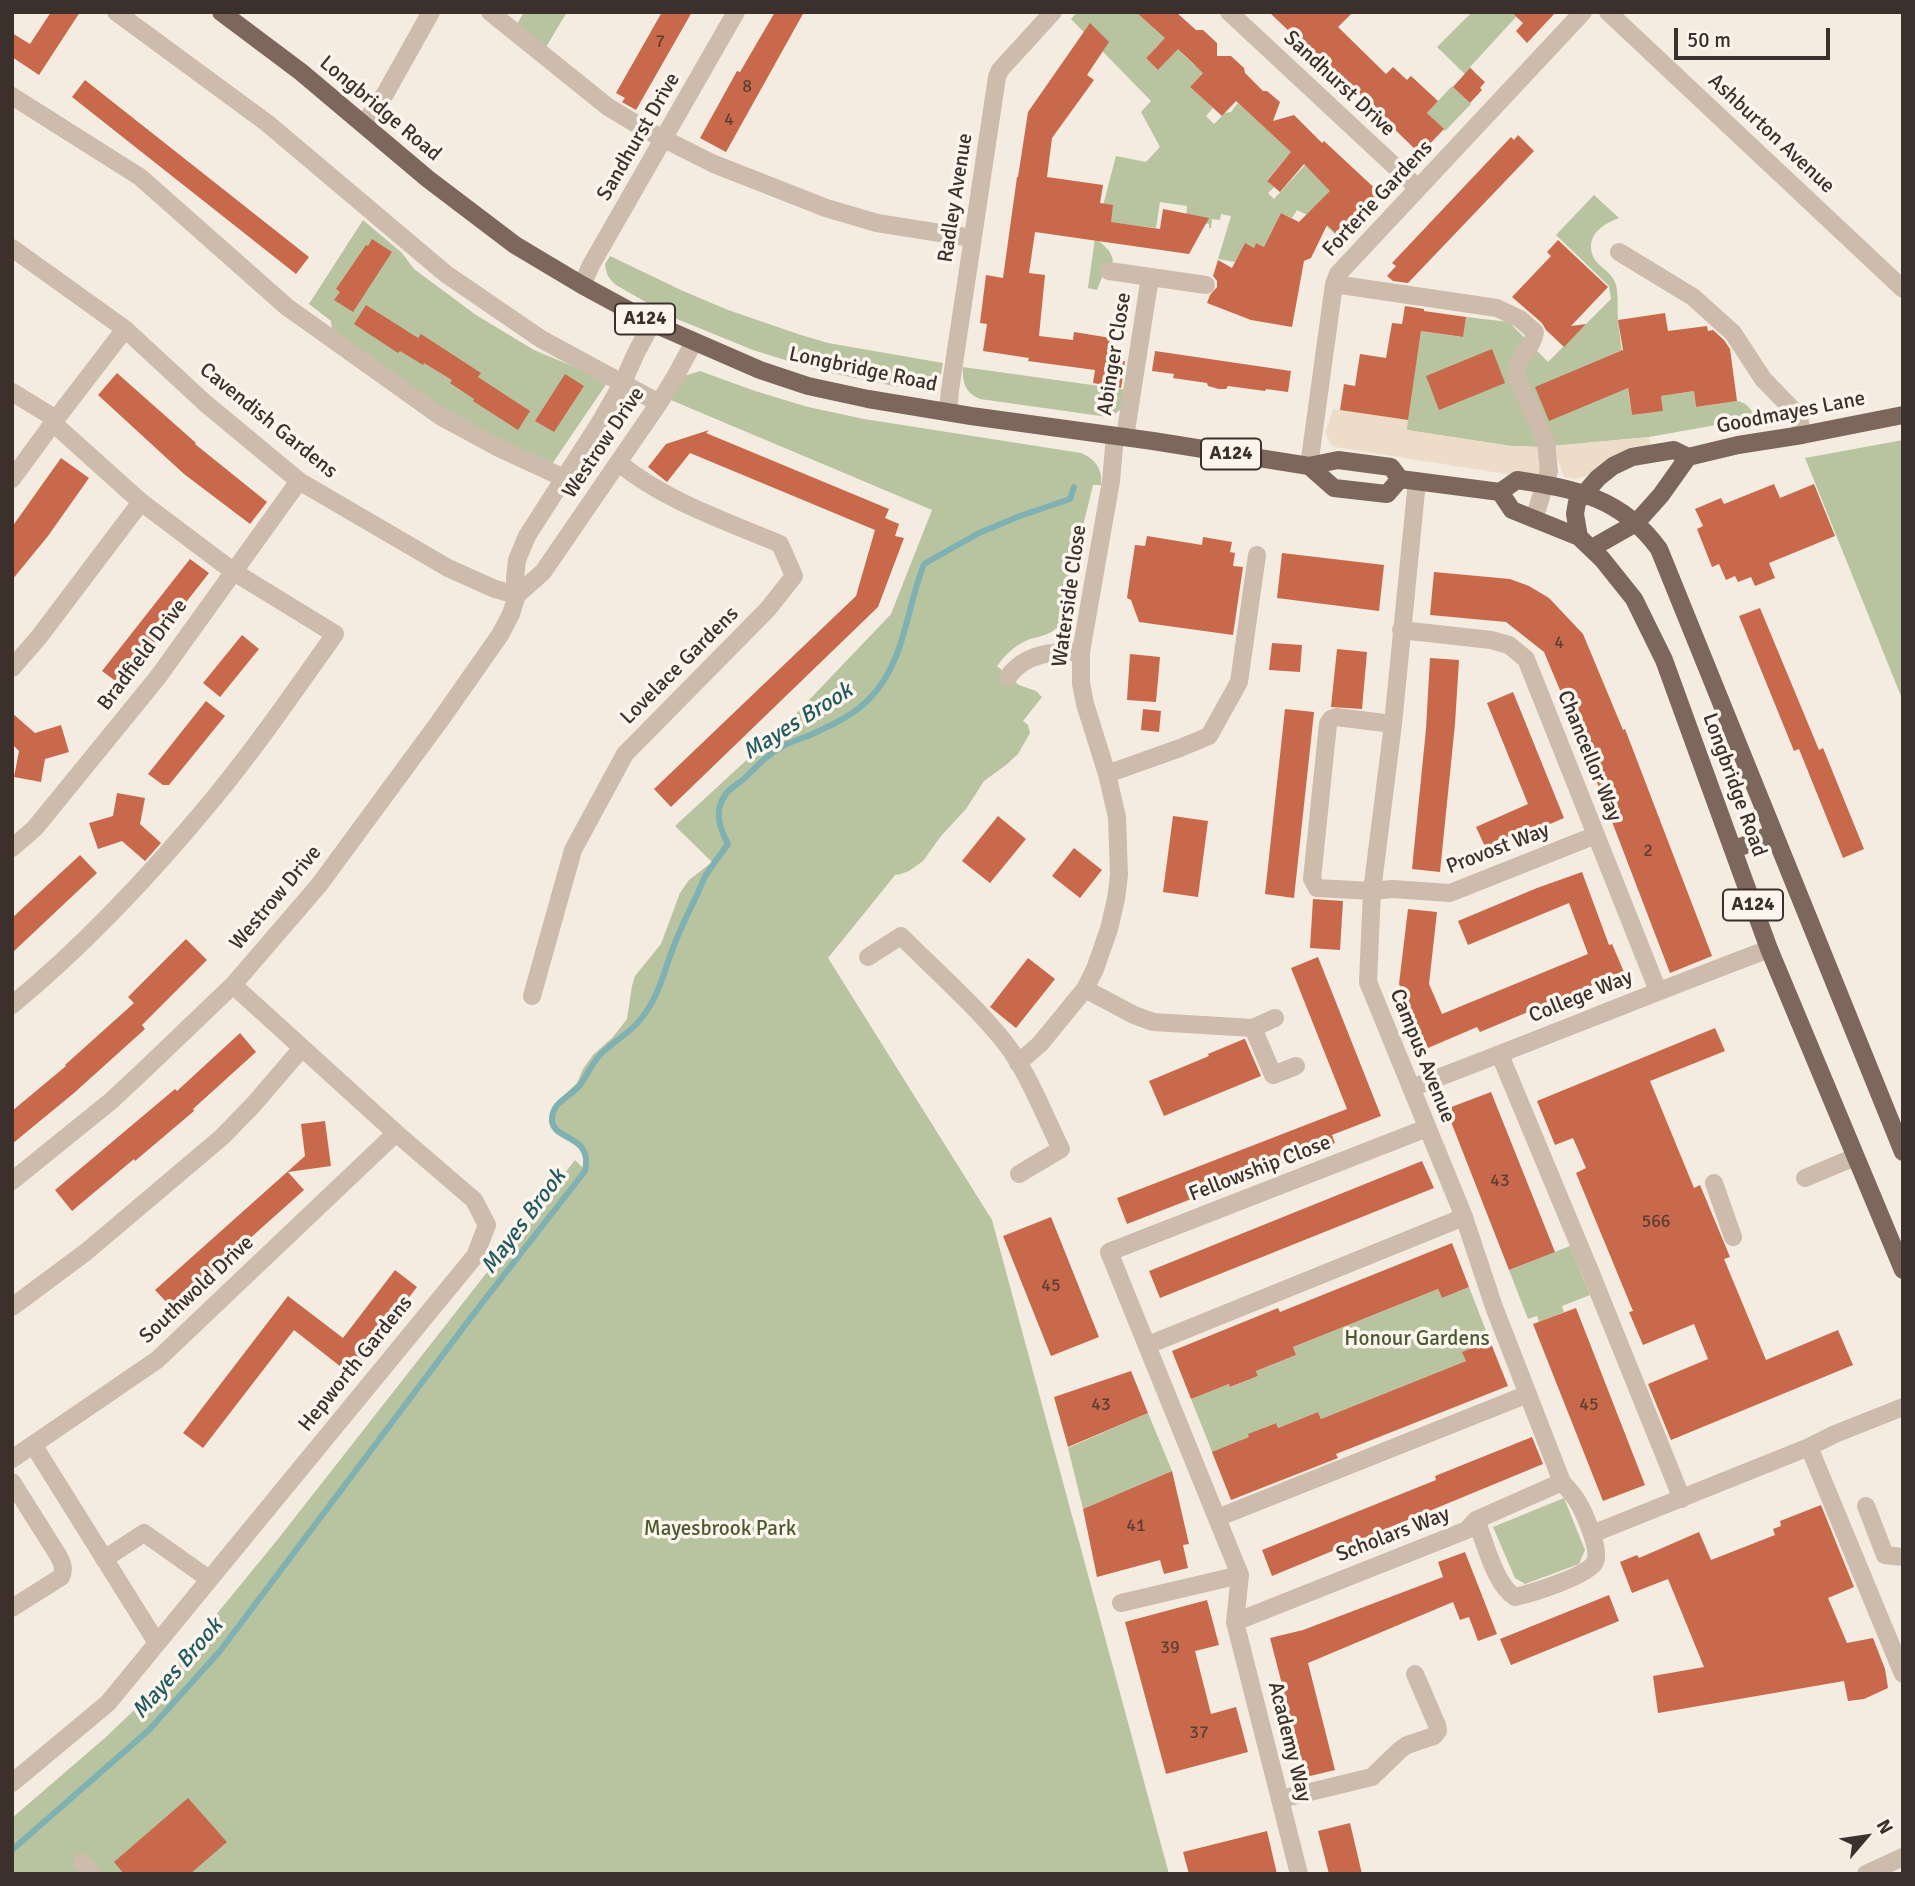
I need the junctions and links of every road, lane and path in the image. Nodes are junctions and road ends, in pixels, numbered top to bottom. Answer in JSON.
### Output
{"nodes":[{"id":1,"x":116,"y":12,"type":"edge"},
{"id":2,"x":220,"y":12,"type":"edge"},
{"id":3,"x":431,"y":12,"type":"edge"},
{"id":4,"x":490,"y":12,"type":"edge"},
{"id":5,"x":736,"y":12,"type":"edge"},
{"id":6,"x":1053,"y":12,"type":"edge"},
{"id":7,"x":1229,"y":12,"type":"edge"},
{"id":8,"x":1583,"y":12,"type":"edge"},
{"id":9,"x":1608,"y":12,"type":"edge"},
{"id":10,"x":12,"y":96,"type":"edge"},
{"id":11,"x":365,"y":124,"type":"junction"},
{"id":12,"x":665,"y":138,"type":"junction"},
{"id":13,"x":1418,"y":188,"type":"junction"},
{"id":14,"x":972,"y":238,"type":"junction"},
{"id":15,"x":12,"y":248,"type":"edge"},
{"id":16,"x":1619,"y":252,"type":"dead end"},
{"id":17,"x":1109,"y":271,"type":"dead end"},
{"id":18,"x":1150,"y":277,"type":"junction"},
{"id":19,"x":1334,"y":284,"type":"junction"},
{"id":20,"x":582,"y":285,"type":"junction"},
{"id":21,"x":1206,"y":285,"type":"dead end"},
{"id":22,"x":1903,"y":289,"type":"edge"},
{"id":23,"x":652,"y":323,"type":"junction"},
{"id":24,"x":125,"y":328,"type":"junction"},
{"id":25,"x":694,"y":342,"type":"junction"},
{"id":26,"x":623,"y":382,"type":"junction"},
{"id":27,"x":12,"y":392,"type":"edge"},
{"id":28,"x":659,"y":403,"type":"junction"},
{"id":29,"x":948,"y":412,"type":"junction"},
{"id":30,"x":1903,"y":415,"type":"edge"},
{"id":31,"x":54,"y":421,"type":"junction"},
{"id":32,"x":1802,"y":435,"type":"junction"},
{"id":33,"x":1120,"y":437,"type":"junction"},
{"id":34,"x":1688,"y":457,"type":"junction"},
{"id":35,"x":619,"y":463,"type":"junction"},
{"id":36,"x":1309,"y":466,"type":"junction"},
{"id":37,"x":564,"y":478,"type":"junction"},
{"id":38,"x":12,"y":479,"type":"edge"},
{"id":39,"x":1408,"y":480,"type":"junction"},
{"id":40,"x":299,"y":481,"type":"junction"},
{"id":41,"x":1546,"y":484,"type":"junction"},
{"id":42,"x":1500,"y":492,"type":"junction"},
{"id":43,"x":1584,"y":493,"type":"junction"},
{"id":44,"x":141,"y":502,"type":"junction"},
{"id":45,"x":1534,"y":519,"type":"junction"},
{"id":46,"x":1636,"y":523,"type":"junction"},
{"id":47,"x":1585,"y":542,"type":"junction"},
{"id":48,"x":1256,"y":555,"type":"dead end"},
{"id":49,"x":234,"y":572,"type":"junction"},
{"id":50,"x":517,"y":595,"type":"junction"},
{"id":51,"x":1401,"y":631,"type":"junction"},
{"id":52,"x":1081,"y":652,"type":"junction"},
{"id":53,"x":12,"y":668,"type":"edge"},
{"id":54,"x":1008,"y":677,"type":"dead end"},
{"id":55,"x":1393,"y":724,"type":"junction"},
{"id":56,"x":1107,"y":775,"type":"junction"},
{"id":57,"x":1774,"y":833,"type":"junction"},
{"id":58,"x":1596,"y":835,"type":"junction"},
{"id":59,"x":12,"y":848,"type":"edge"},
{"id":60,"x":1733,"y":850,"type":"junction"},
{"id":61,"x":1372,"y":891,"type":"junction"},
{"id":62,"x":1769,"y":949,"type":"junction"},
{"id":63,"x":868,"y":957,"type":"dead end"},
{"id":64,"x":233,"y":985,"type":"junction"},
{"id":65,"x":1085,"y":989,"type":"junction"},
{"id":66,"x":1658,"y":991,"type":"junction"},
{"id":67,"x":532,"y":996,"type":"dead end"},
{"id":68,"x":12,"y":1005,"type":"edge"},
{"id":69,"x":1275,"y":1018,"type":"dead end"},
{"id":70,"x":1253,"y":1028,"type":"junction"},
{"id":71,"x":302,"y":1048,"type":"junction"},
{"id":72,"x":1500,"y":1055,"type":"junction"},
{"id":73,"x":1018,"y":1063,"type":"junction"},
{"id":74,"x":1296,"y":1066,"type":"dead end"},
{"id":75,"x":1411,"y":1088,"type":"junction"},
{"id":76,"x":1427,"y":1128,"type":"junction"},
{"id":77,"x":396,"y":1133,"type":"junction"},
{"id":78,"x":1903,"y":1152,"type":"edge"},
{"id":79,"x":1855,"y":1157,"type":"junction"},
{"id":80,"x":1019,"y":1174,"type":"dead end"},
{"id":81,"x":1805,"y":1178,"type":"dead end"},
{"id":82,"x":12,"y":1181,"type":"edge"},
{"id":83,"x":1714,"y":1183,"type":"dead end"},
{"id":84,"x":1464,"y":1217,"type":"junction"},
{"id":85,"x":1733,"y":1237,"type":"dead end"},
{"id":86,"x":1903,"y":1270,"type":"edge"},
{"id":87,"x":12,"y":1307,"type":"edge"},
{"id":88,"x":1148,"y":1345,"type":"junction"},
{"id":89,"x":1528,"y":1394,"type":"junction"},
{"id":90,"x":1903,"y":1407,"type":"edge"},
{"id":91,"x":34,"y":1446,"type":"junction"},
{"id":92,"x":1809,"y":1447,"type":"junction"},
{"id":93,"x":12,"y":1459,"type":"edge"},
{"id":94,"x":12,"y":1482,"type":"edge"},
{"id":95,"x":1562,"y":1482,"type":"junction"},
{"id":96,"x":1682,"y":1499,"type":"junction"},
{"id":97,"x":1866,"y":1506,"type":"dead end"},
{"id":98,"x":1217,"y":1518,"type":"junction"},
{"id":99,"x":1476,"y":1520,"type":"junction"},
{"id":100,"x":1592,"y":1534,"type":"junction"},
{"id":101,"x":1903,"y":1557,"type":"edge"},
{"id":102,"x":104,"y":1559,"type":"junction"},
{"id":103,"x":1240,"y":1575,"type":"junction"},
{"id":104,"x":209,"y":1579,"type":"junction"},
{"id":105,"x":1121,"y":1604,"type":"dead end"},
{"id":106,"x":12,"y":1608,"type":"edge"},
{"id":107,"x":1234,"y":1622,"type":"junction"},
{"id":108,"x":157,"y":1643,"type":"junction"},
{"id":109,"x":1415,"y":1674,"type":"dead end"},
{"id":110,"x":1903,"y":1674,"type":"edge"},
{"id":111,"x":12,"y":1783,"type":"edge"},
{"id":112,"x":1281,"y":1800,"type":"junction"},
{"id":113,"x":1903,"y":1857,"type":"edge"},
{"id":114,"x":1299,"y":1874,"type":"edge"},
{"id":115,"x":1867,"y":1874,"type":"edge"}],
"edges":[{"from":1,"to":26,"type":"street"},
{"from":2,"to":11,"type":"main road","name":"Longbridge Road","number":"A124"},
{"from":3,"to":11,"type":"street"},
{"from":4,"to":12,"type":"street"},
{"from":5,"to":12,"type":"street","name":"Sandhurst Drive"},
{"from":6,"to":14,"type":"street","name":"Radley Avenue"},
{"from":7,"to":13,"type":"street","name":"Sandhurst Drive"},
{"from":8,"to":13,"type":"street","name":"Forterie Gardens"},
{"from":9,"to":22,"type":"street","name":"Ashburton Avenue"},
{"from":10,"to":37,"type":"street"},
{"from":11,"to":20,"type":"main road","name":"Longbridge Road","number":"A124"},
{"from":12,"to":14,"type":"street"},
{"from":12,"to":20,"type":"street","name":"Sandhurst Drive"},
{"from":13,"to":19,"type":"street","name":"Forterie Gardens"},
{"from":14,"to":29,"type":"street","name":"Radley Avenue"},
{"from":15,"to":24,"type":"street","name":"Cavendish Gardens"},
{"from":16,"to":32,"type":"street"},
{"from":17,"to":18,"type":"street"},
{"from":18,"to":21,"type":"street"},
{"from":18,"to":33,"type":"street","name":"Abinger Close"},
{"from":19,"to":36,"type":"street","name":"Forterie Gardens"},
{"from":19,"to":41,"type":"street"},
{"from":20,"to":23,"type":"main road","name":"Longbridge Road","number":"A124"},
{"from":23,"to":25,"type":"main road","name":"Longbridge Road","number":"A124"},
{"from":23,"to":26,"type":"street","name":"Westrow Drive"},
{"from":24,"to":31,"type":"street"},
{"from":24,"to":40,"type":"street","name":"Cavendish Gardens"},
{"from":25,"to":28,"type":"street","name":"Westrow Drive"},
{"from":25,"to":29,"type":"main road","name":"Longbridge Road","number":"A124"},
{"from":26,"to":28,"type":"street"},
{"from":26,"to":37,"type":"street","name":"Westrow Drive"},
{"from":27,"to":31,"type":"street"},
{"from":28,"to":35,"type":"street","name":"Westrow Drive"},
{"from":29,"to":33,"type":"main road","name":"Longbridge Road","number":"A124"},
{"from":30,"to":32,"type":"main road","name":"Goodmayes Lane"},
{"from":31,"to":38,"type":"street"},
{"from":31,"to":44,"type":"street"},
{"from":32,"to":34,"type":"main road","name":"Goodmayes Lane"},
{"from":33,"to":36,"type":"main road","name":"Longbridge Road","number":"A124"},
{"from":33,"to":52,"type":"street","name":"Waterside Close"},
{"from":34,"to":43,"type":"main road","name":"Goodmayes Lane"},
{"from":34,"to":46,"type":"main road"},
{"from":35,"to":50,"type":"street","name":"Westrow Drive"},
{"from":35,"to":67,"type":"street","name":"Lovelace Gardens"},
{"from":36,"to":39,"type":"main road","name":"Longbridge Road","number":"A124"},
{"from":36,"to":39,"type":"main road"},
{"from":37,"to":50,"type":"street","name":"Westrow Drive"},
{"from":39,"to":42,"type":"main road","name":"Longbridge Road","number":"A124"},
{"from":39,"to":51,"type":"street","name":"Campus Avenue"},
{"from":40,"to":49,"type":"street","name":"Bradfield Drive"},
{"from":40,"to":50,"type":"street","name":"Cavendish Gardens"},
{"from":41,"to":42,"type":"main road","name":"Longbridge Road","number":"A124"},
{"from":41,"to":43,"type":"main road","name":"Longbridge Road","number":"A124"},
{"from":41,"to":45,"type":"street"},
{"from":42,"to":45,"type":"main road","name":"Longbridge Road","number":"A124"},
{"from":43,"to":46,"type":"main road","name":"Longbridge Road","number":"A124"},
{"from":43,"to":47,"type":"main road"},
{"from":44,"to":49,"type":"street"},
{"from":44,"to":53,"type":"street"},
{"from":45,"to":47,"type":"main road","name":"Longbridge Road","number":"A124"},
{"from":46,"to":47,"type":"main road"},
{"from":46,"to":57,"type":"main road","name":"Longbridge Road","number":"A124"},
{"from":47,"to":60,"type":"main road","name":"Longbridge Road","number":"A124"},
{"from":48,"to":56,"type":"street"},
{"from":49,"to":59,"type":"street","name":"Bradfield Drive"},
{"from":49,"to":68,"type":"street"},
{"from":50,"to":64,"type":"street","name":"Westrow Drive"},
{"from":51,"to":55,"type":"street","name":"Campus Avenue"},
{"from":51,"to":58,"type":"street","name":"Chancellor Way"},
{"from":52,"to":54,"type":"street"},
{"from":52,"to":56,"type":"street","name":"Waterside Close"},
{"from":55,"to":61,"type":"street","name":"Campus Avenue"},
{"from":55,"to":61,"type":"street","name":"Provost Way"},
{"from":56,"to":65,"type":"street","name":"Waterside Close"},
{"from":57,"to":60,"type":"main road"},
{"from":57,"to":78,"type":"main road","name":"Longbridge Road","number":"A124"},
{"from":58,"to":61,"type":"street","name":"Provost Way"},
{"from":58,"to":66,"type":"street","name":"Chancellor Way"},
{"from":60,"to":62,"type":"main road","name":"Longbridge Road","number":"A124"},
{"from":61,"to":75,"type":"street","name":"Campus Avenue"},
{"from":62,"to":66,"type":"street","name":"College Way"},
{"from":62,"to":79,"type":"main road","name":"Longbridge Road","number":"A124"},
{"from":63,"to":73,"type":"street"},
{"from":64,"to":71,"type":"street","name":"Hepworth Gardens"},
{"from":64,"to":82,"type":"street","name":"Westrow Drive"},
{"from":65,"to":70,"type":"street"},
{"from":65,"to":73,"type":"street","name":"Waterside Close"},
{"from":66,"to":72,"type":"street","name":"College Way"},
{"from":69,"to":70,"type":"street"},
{"from":70,"to":74,"type":"street"},
{"from":71,"to":77,"type":"street","name":"Hepworth Gardens"},
{"from":71,"to":87,"type":"street"},
{"from":72,"to":75,"type":"street","name":"College Way"},
{"from":72,"to":96,"type":"street"},
{"from":73,"to":80,"type":"street"},
{"from":75,"to":76,"type":"street","name":"Campus Avenue"},
{"from":76,"to":84,"type":"street","name":"Campus Avenue"},
{"from":76,"to":88,"type":"street","name":"Fellowship Close"},
{"from":77,"to":91,"type":"street","name":"Southwold Drive"},
{"from":77,"to":104,"type":"street","name":"Hepworth Gardens"},
{"from":79,"to":81,"type":"street"},
{"from":79,"to":86,"type":"main road","name":"Longbridge Road","number":"A124"},
{"from":83,"to":85,"type":"street"},
{"from":84,"to":88,"type":"street"},
{"from":84,"to":89,"type":"street","name":"Campus Avenue"},
{"from":88,"to":98,"type":"street"},
{"from":89,"to":95,"type":"street","name":"Campus Avenue"},
{"from":89,"to":98,"type":"street"},
{"from":90,"to":92,"type":"street"},
{"from":91,"to":93,"type":"street","name":"Southwold Drive"},
{"from":91,"to":102,"type":"street"},
{"from":92,"to":96,"type":"street"},
{"from":92,"to":110,"type":"street"},
{"from":94,"to":106,"type":"street"},
{"from":95,"to":99,"type":"street","name":"Scholars Way"},
{"from":95,"to":100,"type":"street","name":"Campus Avenue"},
{"from":96,"to":100,"type":"street"},
{"from":97,"to":101,"type":"street"},
{"from":98,"to":103,"type":"street"},
{"from":99,"to":100,"type":"street"},
{"from":99,"to":107,"type":"street","name":"Scholars Way"},
{"from":102,"to":104,"type":"street"},
{"from":102,"to":108,"type":"street"},
{"from":103,"to":105,"type":"street"},
{"from":103,"to":107,"type":"street"},
{"from":104,"to":108,"type":"street","name":"Hepworth Gardens"},
{"from":107,"to":112,"type":"street","name":"Academy Way"},
{"from":108,"to":111,"type":"street","name":"Hepworth Gardens"},
{"from":109,"to":112,"type":"street"},
{"from":112,"to":114,"type":"street","name":"Academy Way"},
{"from":113,"to":115,"type":"street"}]}
